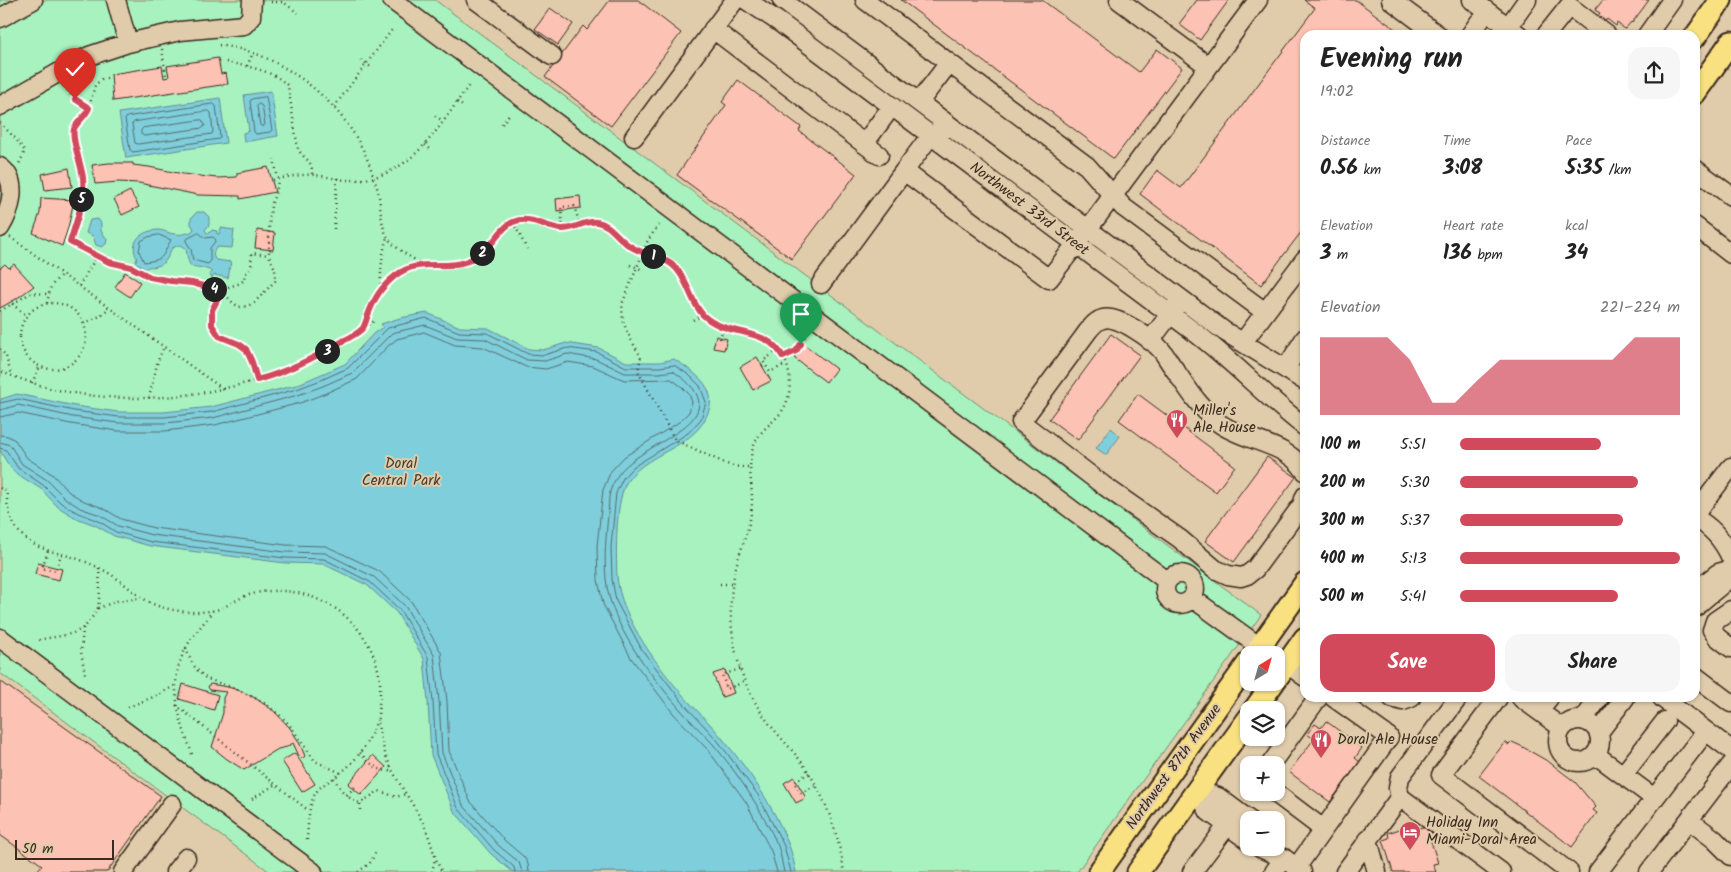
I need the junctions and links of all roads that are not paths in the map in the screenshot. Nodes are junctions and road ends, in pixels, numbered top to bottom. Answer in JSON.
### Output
{"nodes":[{"id":1,"x":33,"y":0,"type":"edge"},
{"id":2,"x":116,"y":0,"type":"edge"},
{"id":3,"x":252,"y":0,"type":"edge"},
{"id":4,"x":392,"y":0,"type":"edge"},
{"id":5,"x":476,"y":0,"type":"edge"},
{"id":6,"x":734,"y":0,"type":"edge"},
{"id":7,"x":746,"y":0,"type":"edge"},
{"id":8,"x":782,"y":0,"type":"edge"},
{"id":9,"x":865,"y":0,"type":"edge"},
{"id":10,"x":1119,"y":0,"type":"edge"},
{"id":11,"x":1258,"y":0,"type":"edge"},
{"id":12,"x":1391,"y":0,"type":"edge"},
{"id":13,"x":1472,"y":0,"type":"edge"},
{"id":14,"x":1527,"y":0,"type":"edge"},
{"id":15,"x":1672,"y":0,"type":"edge"},
{"id":16,"x":1722,"y":0,"type":"edge"},
{"id":17,"x":1579,"y":5,"type":"edge"},
{"id":18,"x":1487,"y":11,"type":"junction"},
{"id":19,"x":0,"y":18,"type":"edge"},
{"id":20,"x":713,"y":29,"type":"junction"},
{"id":21,"x":1431,"y":30,"type":"edge"},
{"id":22,"x":1474,"y":30,"type":"edge"},
{"id":23,"x":1512,"y":30,"type":"edge"},
{"id":24,"x":1513,"y":30,"type":"edge"},
{"id":25,"x":1550,"y":30,"type":"edge"},
{"id":26,"x":1601,"y":30,"type":"edge"},
{"id":27,"x":1651,"y":30,"type":"edge"},
{"id":28,"x":1700,"y":30,"type":"edge"},
{"id":29,"x":128,"y":43,"type":"junction"},
{"id":30,"x":1729,"y":49,"type":"edge"},
{"id":31,"x":552,"y":56,"type":"dead end"},
{"id":32,"x":949,"y":63,"type":"junction"},
{"id":33,"x":1208,"y":66,"type":"junction"},
{"id":34,"x":1700,"y":86,"type":"edge"},
{"id":35,"x":0,"y":106,"type":"edge"},
{"id":36,"x":892,"y":106,"type":"junction"},
{"id":37,"x":924,"y":106,"type":"junction"},
{"id":38,"x":931,"y":135,"type":"junction"},
{"id":39,"x":634,"y":136,"type":"dead end"},
{"id":40,"x":968,"y":139,"type":"junction"},
{"id":41,"x":864,"y":144,"type":"junction"},
{"id":42,"x":879,"y":155,"type":"dead end"},
{"id":43,"x":0,"y":167,"type":"edge"},
{"id":44,"x":904,"y":172,"type":"junction"},
{"id":45,"x":1700,"y":173,"type":"edge"},
{"id":46,"x":1113,"y":195,"type":"junction"},
{"id":47,"x":1731,"y":196,"type":"edge"},
{"id":48,"x":1088,"y":228,"type":"junction"},
{"id":49,"x":1700,"y":230,"type":"edge"},
{"id":50,"x":4,"y":232,"type":"edge"},
{"id":51,"x":1076,"y":244,"type":"junction"},
{"id":52,"x":1731,"y":254,"type":"edge"},
{"id":53,"x":1300,"y":266,"type":"edge"},
{"id":54,"x":821,"y":284,"type":"dead end"},
{"id":55,"x":1182,"y":299,"type":"junction"},
{"id":56,"x":1265,"y":312,"type":"junction"},
{"id":57,"x":1170,"y":314,"type":"junction"},
{"id":58,"x":1150,"y":341,"type":"junction"},
{"id":59,"x":1243,"y":342,"type":"junction"},
{"id":60,"x":1300,"y":346,"type":"edge"},
{"id":61,"x":1286,"y":368,"type":"junction"},
{"id":62,"x":1300,"y":378,"type":"edge"},
{"id":63,"x":1300,"y":423,"type":"edge"},
{"id":64,"x":1300,"y":465,"type":"edge"},
{"id":65,"x":1731,"y":467,"type":"edge"},
{"id":66,"x":1700,"y":507,"type":"edge"},
{"id":67,"x":1300,"y":508,"type":"edge"},
{"id":68,"x":1700,"y":521,"type":"edge"},
{"id":69,"x":1731,"y":558,"type":"edge"},
{"id":70,"x":1731,"y":568,"type":"edge"},
{"id":71,"x":1700,"y":575,"type":"edge"},
{"id":72,"x":1731,"y":575,"type":"edge"},
{"id":73,"x":1700,"y":587,"type":"edge"},
{"id":74,"x":1300,"y":590,"type":"edge"},
{"id":75,"x":1731,"y":591,"type":"edge"},
{"id":76,"x":1700,"y":602,"type":"edge"},
{"id":77,"x":1731,"y":610,"type":"edge"},
{"id":78,"x":1700,"y":612,"type":"edge"},
{"id":79,"x":0,"y":638,"type":"edge"},
{"id":80,"x":1300,"y":645,"type":"edge"},
{"id":81,"x":1244,"y":646,"type":"edge"},
{"id":82,"x":1260,"y":646,"type":"edge"},
{"id":83,"x":1731,"y":648,"type":"edge"},
{"id":84,"x":1285,"y":667,"type":"edge"},
{"id":85,"x":1285,"y":672,"type":"edge"},
{"id":86,"x":1240,"y":674,"type":"edge"},
{"id":87,"x":1300,"y":676,"type":"edge"},
{"id":88,"x":1700,"y":680,"type":"edge"},
{"id":89,"x":1315,"y":702,"type":"edge"},
{"id":90,"x":1340,"y":702,"type":"edge"},
{"id":91,"x":1455,"y":702,"type":"edge"},
{"id":92,"x":1495,"y":702,"type":"edge"},
{"id":93,"x":1596,"y":702,"type":"edge"},
{"id":94,"x":1617,"y":702,"type":"edge"},
{"id":95,"x":1667,"y":702,"type":"edge"},
{"id":96,"x":1731,"y":703,"type":"edge"},
{"id":97,"x":1544,"y":704,"type":"edge"},
{"id":98,"x":1583,"y":720,"type":"junction"},
{"id":99,"x":1665,"y":721,"type":"dead end"},
{"id":100,"x":1562,"y":728,"type":"junction"},
{"id":101,"x":1240,"y":730,"type":"edge"},
{"id":102,"x":1706,"y":731,"type":"junction"},
{"id":103,"x":1599,"y":732,"type":"junction"},
{"id":104,"x":1731,"y":750,"type":"edge"},
{"id":105,"x":1596,"y":754,"type":"junction"},
{"id":106,"x":1276,"y":756,"type":"edge"},
{"id":107,"x":1731,"y":765,"type":"edge"},
{"id":108,"x":1170,"y":771,"type":"junction"},
{"id":109,"x":1623,"y":775,"type":"junction"},
{"id":110,"x":1197,"y":790,"type":"junction"},
{"id":111,"x":1400,"y":798,"type":"junction"},
{"id":112,"x":1654,"y":798,"type":"junction"},
{"id":113,"x":1285,"y":800,"type":"edge"},
{"id":114,"x":172,"y":804,"type":"dead end"},
{"id":115,"x":1240,"y":813,"type":"edge"},
{"id":116,"x":1689,"y":820,"type":"junction"},
{"id":117,"x":1227,"y":826,"type":"junction"},
{"id":118,"x":1324,"y":829,"type":"junction"},
{"id":119,"x":1240,"y":835,"type":"edge"},
{"id":120,"x":1368,"y":840,"type":"junction"},
{"id":121,"x":1273,"y":856,"type":"edge"},
{"id":122,"x":1731,"y":856,"type":"edge"},
{"id":123,"x":186,"y":858,"type":"dead end"},
{"id":124,"x":1286,"y":864,"type":"edge"},
{"id":125,"x":123,"y":872,"type":"edge"},
{"id":126,"x":175,"y":872,"type":"edge"},
{"id":127,"x":313,"y":872,"type":"edge"},
{"id":128,"x":1099,"y":872,"type":"edge"},
{"id":129,"x":1138,"y":872,"type":"edge"},
{"id":130,"x":1192,"y":872,"type":"edge"},
{"id":131,"x":1344,"y":872,"type":"edge"},
{"id":132,"x":1378,"y":872,"type":"edge"},
{"id":133,"x":1501,"y":872,"type":"edge"},
{"id":134,"x":1570,"y":872,"type":"edge"},
{"id":135,"x":1598,"y":872,"type":"edge"},
{"id":136,"x":1649,"y":872,"type":"edge"}],
"edges":[{"from":1,"to":19,"type":"street"},
{"from":2,"to":29,"type":"street"},
{"from":3,"to":29,"type":"street"},
{"from":4,"to":81,"type":"street"},
{"from":5,"to":31,"type":"street"},
{"from":6,"to":20,"type":"street"},
{"from":7,"to":36,"type":"street","name":"Northwest 33rd Street"},
{"from":8,"to":37,"type":"street","name":"Northwest 33rd Street"},
{"from":9,"to":32,"type":"street"},
{"from":10,"to":33,"type":"street"},
{"from":11,"to":33,"type":"street"},
{"from":12,"to":21,"type":"street"},
{"from":13,"to":18,"type":"street"},
{"from":14,"to":24,"type":"street"},
{"from":15,"to":27,"type":"street"},
{"from":16,"to":28,"type":"main road"},
{"from":17,"to":25,"type":"street"},
{"from":17,"to":26,"type":"street"},
{"from":18,"to":22,"type":"street"},
{"from":18,"to":23,"type":"street"},
{"from":20,"to":39,"type":"street"},
{"from":20,"to":41,"type":"street"},
{"from":29,"to":35,"type":"street"},
{"from":30,"to":34,"type":"main road"},
{"from":32,"to":37,"type":"street"},
{"from":32,"to":46,"type":"street"},
{"from":33,"to":46,"type":"street"},
{"from":36,"to":38,"type":"street","name":"Northwest 33rd Street"},
{"from":36,"to":41,"type":"street"},
{"from":37,"to":38,"type":"street"},
{"from":37,"to":40,"type":"street","name":"Northwest 33rd Street"},
{"from":38,"to":40,"type":"street"},
{"from":38,"to":44,"type":"street"},
{"from":38,"to":51,"type":"street","name":"Northwest 33rd Street"},
{"from":40,"to":48,"type":"street","name":"Northwest 33rd Street"},
{"from":41,"to":42,"type":"street"},
{"from":43,"to":50,"type":"street"},
{"from":44,"to":51,"type":"street"},
{"from":44,"to":54,"type":"street"},
{"from":45,"to":47,"type":"street"},
{"from":46,"to":48,"type":"street"},
{"from":46,"to":56,"type":"street"},
{"from":48,"to":51,"type":"street"},
{"from":48,"to":55,"type":"street","name":"Northwest 33rd Street"},
{"from":49,"to":52,"type":"street"},
{"from":51,"to":57,"type":"street","name":"Northwest 33rd Street"},
{"from":53,"to":56,"type":"street"},
{"from":55,"to":57,"type":"street"},
{"from":55,"to":59,"type":"street","name":"Northwest 33rd Street"},
{"from":56,"to":59,"type":"street"},
{"from":57,"to":58,"type":"street"},
{"from":57,"to":63,"type":"street","name":"Northwest 33rd Street"},
{"from":58,"to":64,"type":"street"},
{"from":58,"to":67,"type":"street"},
{"from":59,"to":61,"type":"street","name":"Northwest 33rd Street"},
{"from":60,"to":61,"type":"street"},
{"from":61,"to":62,"type":"street","name":"Northwest 33rd Street"},
{"from":65,"to":66,"type":"street"},
{"from":68,"to":69,"type":"street"},
{"from":70,"to":71,"type":"street"},
{"from":70,"to":73,"type":"street"},
{"from":72,"to":76,"type":"street"},
{"from":74,"to":82,"type":"main road","name":"Northwest 87th Avenue"},
{"from":75,"to":78,"type":"street"},
{"from":77,"to":83,"type":"street"},
{"from":79,"to":127,"type":"street"},
{"from":80,"to":84,"type":"main road"},
{"from":85,"to":87,"type":"street"},
{"from":86,"to":108,"type":"main road","name":"Northwest 87th Avenue"},
{"from":88,"to":96,"type":"street"},
{"from":89,"to":106,"type":"street"},
{"from":90,"to":118,"type":"street"},
{"from":91,"to":111,"type":"street"},
{"from":92,"to":134,"type":"street"},
{"from":93,"to":98,"type":"street"},
{"from":94,"to":103,"type":"street"},
{"from":95,"to":102,"type":"street"},
{"from":97,"to":100,"type":"street"},
{"from":98,"to":100,"type":"street"},
{"from":98,"to":103,"type":"street"},
{"from":99,"to":109,"type":"street"},
{"from":100,"to":105,"type":"street"},
{"from":101,"to":110,"type":"main road","name":"Northwest 87th Avenue"},
{"from":102,"to":104,"type":"street"},
{"from":102,"to":112,"type":"street"},
{"from":103,"to":105,"type":"street"},
{"from":105,"to":109,"type":"street"},
{"from":107,"to":116,"type":"street"},
{"from":108,"to":110,"type":"main road"},
{"from":108,"to":128,"type":"main road","name":"Northwest 87th Avenue"},
{"from":109,"to":112,"type":"street"},
{"from":110,"to":115,"type":"street"},
{"from":110,"to":117,"type":"street"},
{"from":110,"to":129,"type":"main road","name":"Northwest 87th Avenue"},
{"from":111,"to":120,"type":"street"},
{"from":111,"to":133,"type":"street"},
{"from":112,"to":135,"type":"street"},
{"from":113,"to":118,"type":"street"},
{"from":114,"to":125,"type":"street"},
{"from":116,"to":122,"type":"street"},
{"from":116,"to":136,"type":"street"},
{"from":117,"to":119,"type":"street"},
{"from":117,"to":130,"type":"street"},
{"from":118,"to":124,"type":"street"},
{"from":120,"to":131,"type":"street"},
{"from":120,"to":132,"type":"street"},
{"from":121,"to":124,"type":"street"},
{"from":123,"to":126,"type":"street"}]}
